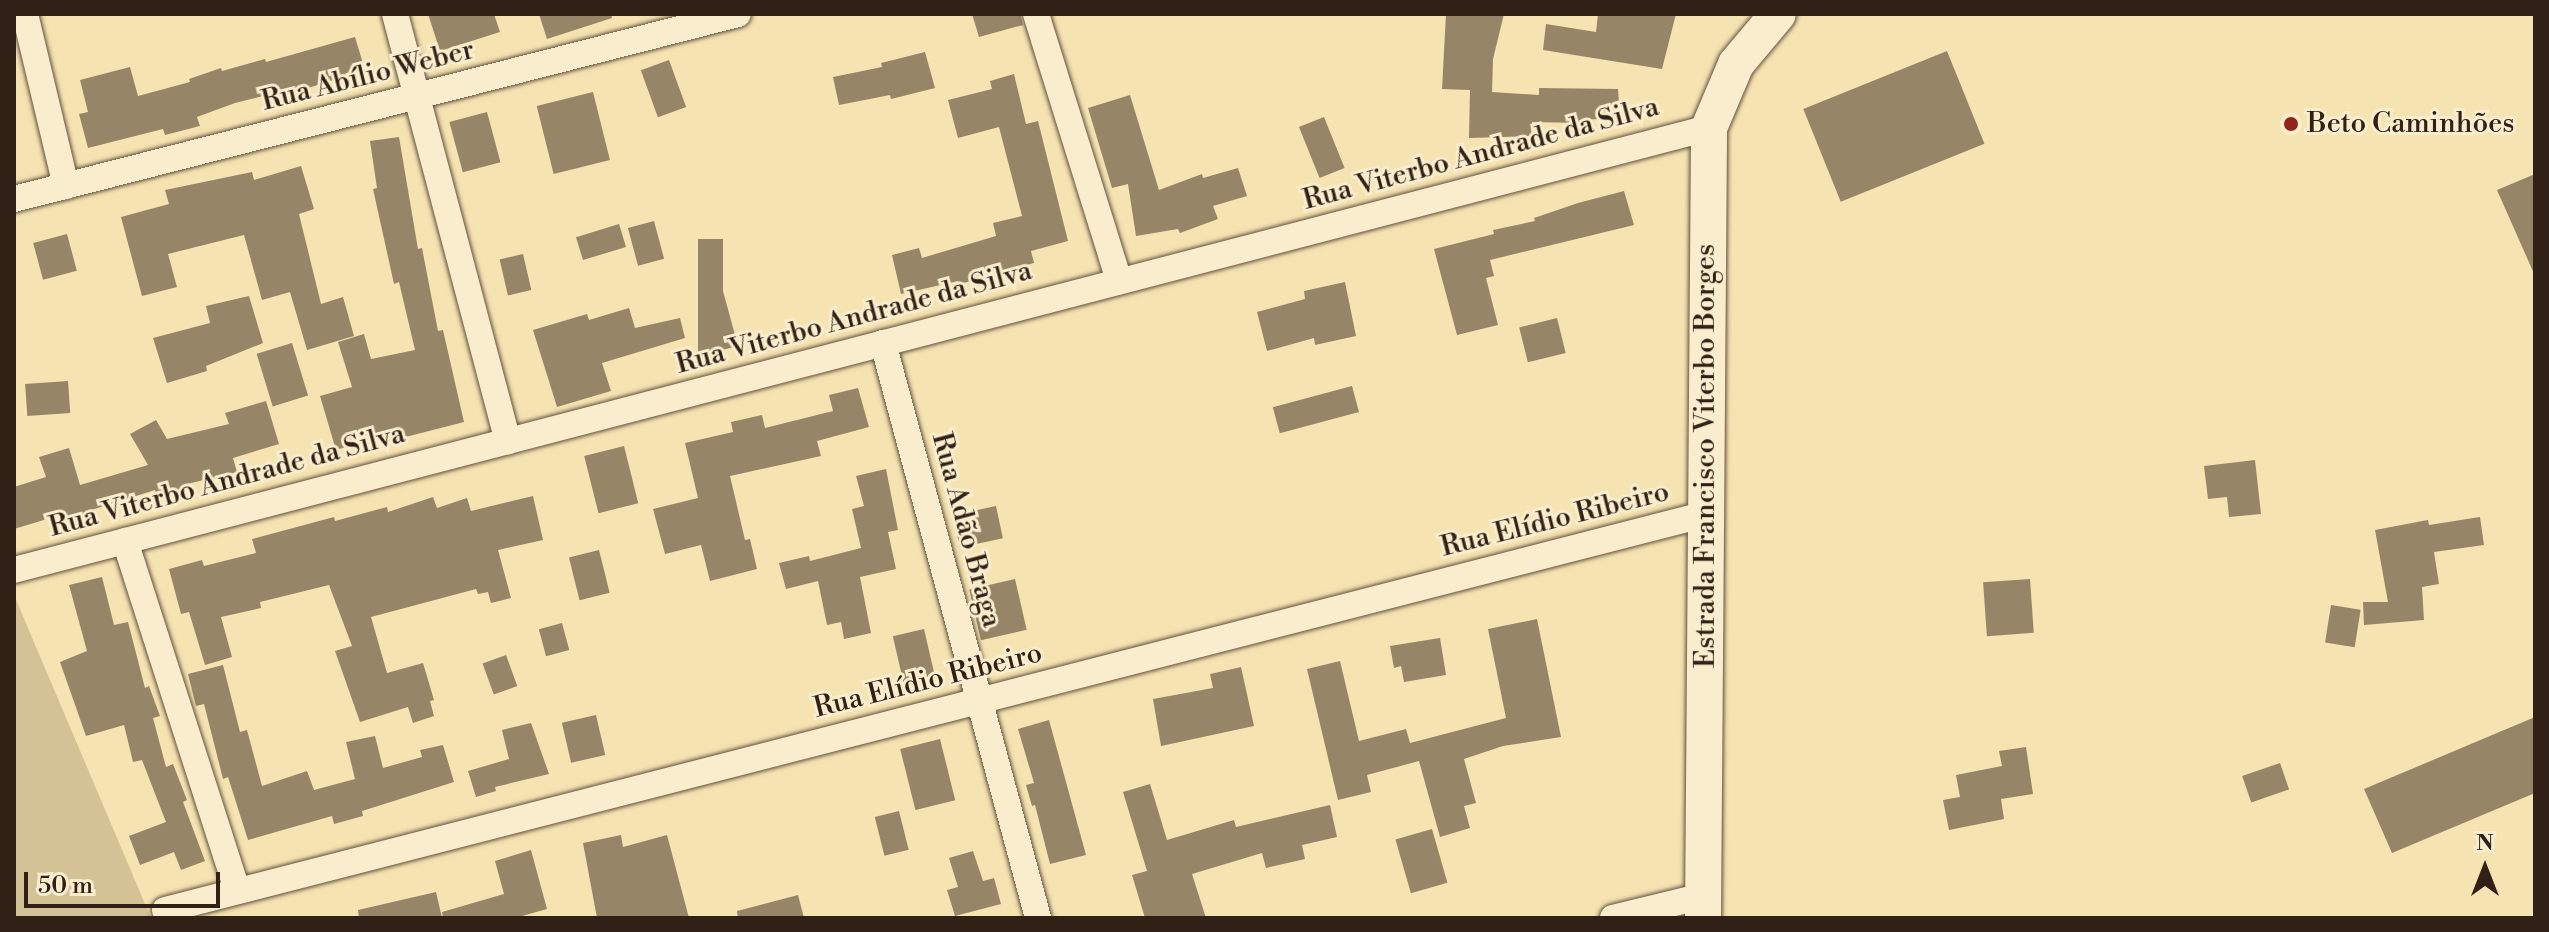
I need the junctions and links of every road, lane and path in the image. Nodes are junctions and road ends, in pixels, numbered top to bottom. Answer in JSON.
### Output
{"nodes":[{"id":1,"x":25,"y":14,"type":"edge"},
{"id":2,"x":395,"y":14,"type":"edge"},
{"id":3,"x":738,"y":14,"type":"edge"},
{"id":4,"x":1036,"y":14,"type":"edge"},
{"id":5,"x":1778,"y":14,"type":"edge"},
{"id":6,"x":417,"y":96,"type":"junction"},
{"id":7,"x":1709,"y":128,"type":"junction"},
{"id":8,"x":66,"y":186,"type":"junction"},
{"id":9,"x":14,"y":199,"type":"edge"},
{"id":10,"x":1119,"y":281,"type":"junction"},
{"id":11,"x":883,"y":343,"type":"junction"},
{"id":12,"x":508,"y":441,"type":"junction"},
{"id":13,"x":1706,"y":514,"type":"junction"},
{"id":14,"x":125,"y":541,"type":"junction"},
{"id":15,"x":14,"y":570,"type":"edge"},
{"id":16,"x":979,"y":701,"type":"junction"},
{"id":17,"x":237,"y":890,"type":"junction"},
{"id":18,"x":1703,"y":907,"type":"edge"},
{"id":19,"x":165,"y":910,"type":"dead end"},
{"id":20,"x":1038,"y":918,"type":"edge"},
{"id":21,"x":1613,"y":918,"type":"edge"}],
"edges":[{"from":1,"to":8,"type":"street"},
{"from":2,"to":6,"type":"street"},
{"from":3,"to":6,"type":"street","name":"Rua Abílio Weber"},
{"from":4,"to":10,"type":"street"},
{"from":5,"to":7,"type":"street","name":"Estrada Francisco Viterbo Borges"},
{"from":6,"to":8,"type":"street","name":"Rua Abílio Weber"},
{"from":6,"to":12,"type":"street"},
{"from":7,"to":10,"type":"street","name":"Rua Viterbo Andrade da Silva"},
{"from":7,"to":13,"type":"street","name":"Estrada Francisco Viterbo Borges"},
{"from":8,"to":9,"type":"street","name":"Rua Abílio Weber"},
{"from":10,"to":11,"type":"street","name":"Rua Viterbo Andrade da Silva"},
{"from":11,"to":12,"type":"street","name":"Rua Viterbo Andrade da Silva"},
{"from":11,"to":16,"type":"street","name":"Rua Adão Braga"},
{"from":12,"to":14,"type":"street","name":"Rua Viterbo Andrade da Silva"},
{"from":13,"to":16,"type":"street","name":"Rua Elídio Ribeiro"},
{"from":13,"to":18,"type":"street","name":"Estrada Francisco Viterbo Borges"},
{"from":14,"to":15,"type":"street","name":"Rua Viterbo Andrade da Silva"},
{"from":14,"to":17,"type":"street"},
{"from":16,"to":17,"type":"street","name":"Rua Elídio Ribeiro"},
{"from":16,"to":20,"type":"street","name":"Rua Adão Braga"},
{"from":17,"to":19,"type":"street","name":"Rua Elídio Ribeiro"},
{"from":18,"to":21,"type":"street"}]}
